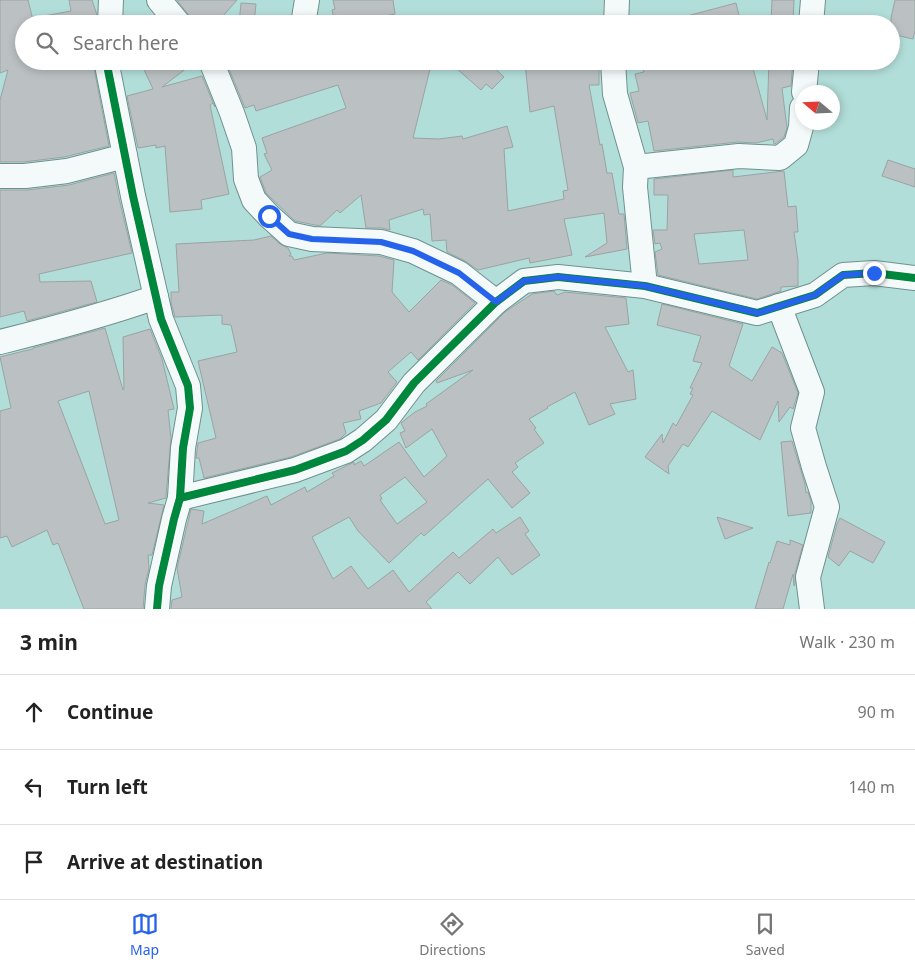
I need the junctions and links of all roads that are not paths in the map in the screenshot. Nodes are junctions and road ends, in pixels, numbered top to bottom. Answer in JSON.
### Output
{"nodes":[{"id":1,"x":111,"y":0,"type":"edge"},
{"id":2,"x":159,"y":0,"type":"edge"},
{"id":3,"x":307,"y":0,"type":"edge"},
{"id":4,"x":617,"y":0,"type":"edge"},
{"id":5,"x":813,"y":0,"type":"edge"},
{"id":6,"x":110,"y":15,"type":"edge"},
{"id":7,"x":172,"y":15,"type":"edge"},
{"id":8,"x":304,"y":15,"type":"edge"},
{"id":9,"x":616,"y":15,"type":"edge"},
{"id":10,"x":812,"y":15,"type":"edge"},
{"id":11,"x":110,"y":70,"type":"edge"},
{"id":12,"x":216,"y":70,"type":"edge"},
{"id":13,"x":614,"y":70,"type":"edge"},
{"id":14,"x":806,"y":70,"type":"edge"},
{"id":15,"x":805,"y":85,"type":"edge"},
{"id":16,"x":799,"y":130,"type":"edge"},
{"id":17,"x":125,"y":156,"type":"junction"},
{"id":18,"x":636,"y":167,"type":"junction"},
{"id":19,"x":0,"y":176,"type":"edge"},
{"id":20,"x":915,"y":278,"type":"edge"},
{"id":21,"x":645,"y":286,"type":"junction"},
{"id":22,"x":156,"y":297,"type":"junction"},
{"id":23,"x":496,"y":302,"type":"junction"},
{"id":24,"x":779,"y":306,"type":"junction"},
{"id":25,"x":0,"y":342,"type":"edge"},
{"id":26,"x":180,"y":498,"type":"junction"},
{"id":27,"x":157,"y":609,"type":"edge"},
{"id":28,"x":812,"y":609,"type":"edge"}],
"edges":[{"from":1,"to":6,"type":"street"},
{"from":2,"to":7,"type":"street"},
{"from":3,"to":8,"type":"street"},
{"from":4,"to":9,"type":"street"},
{"from":5,"to":10,"type":"street"},
{"from":11,"to":17,"type":"street"},
{"from":12,"to":23,"type":"street"},
{"from":13,"to":18,"type":"street"},
{"from":14,"to":15,"type":"street"},
{"from":16,"to":18,"type":"street"},
{"from":17,"to":19,"type":"street"},
{"from":17,"to":22,"type":"street"},
{"from":18,"to":21,"type":"street"},
{"from":20,"to":24,"type":"street"},
{"from":21,"to":23,"type":"street"},
{"from":21,"to":24,"type":"street"},
{"from":22,"to":25,"type":"street"},
{"from":22,"to":26,"type":"street"},
{"from":23,"to":26,"type":"street"},
{"from":24,"to":28,"type":"street"},
{"from":26,"to":27,"type":"street"}]}
